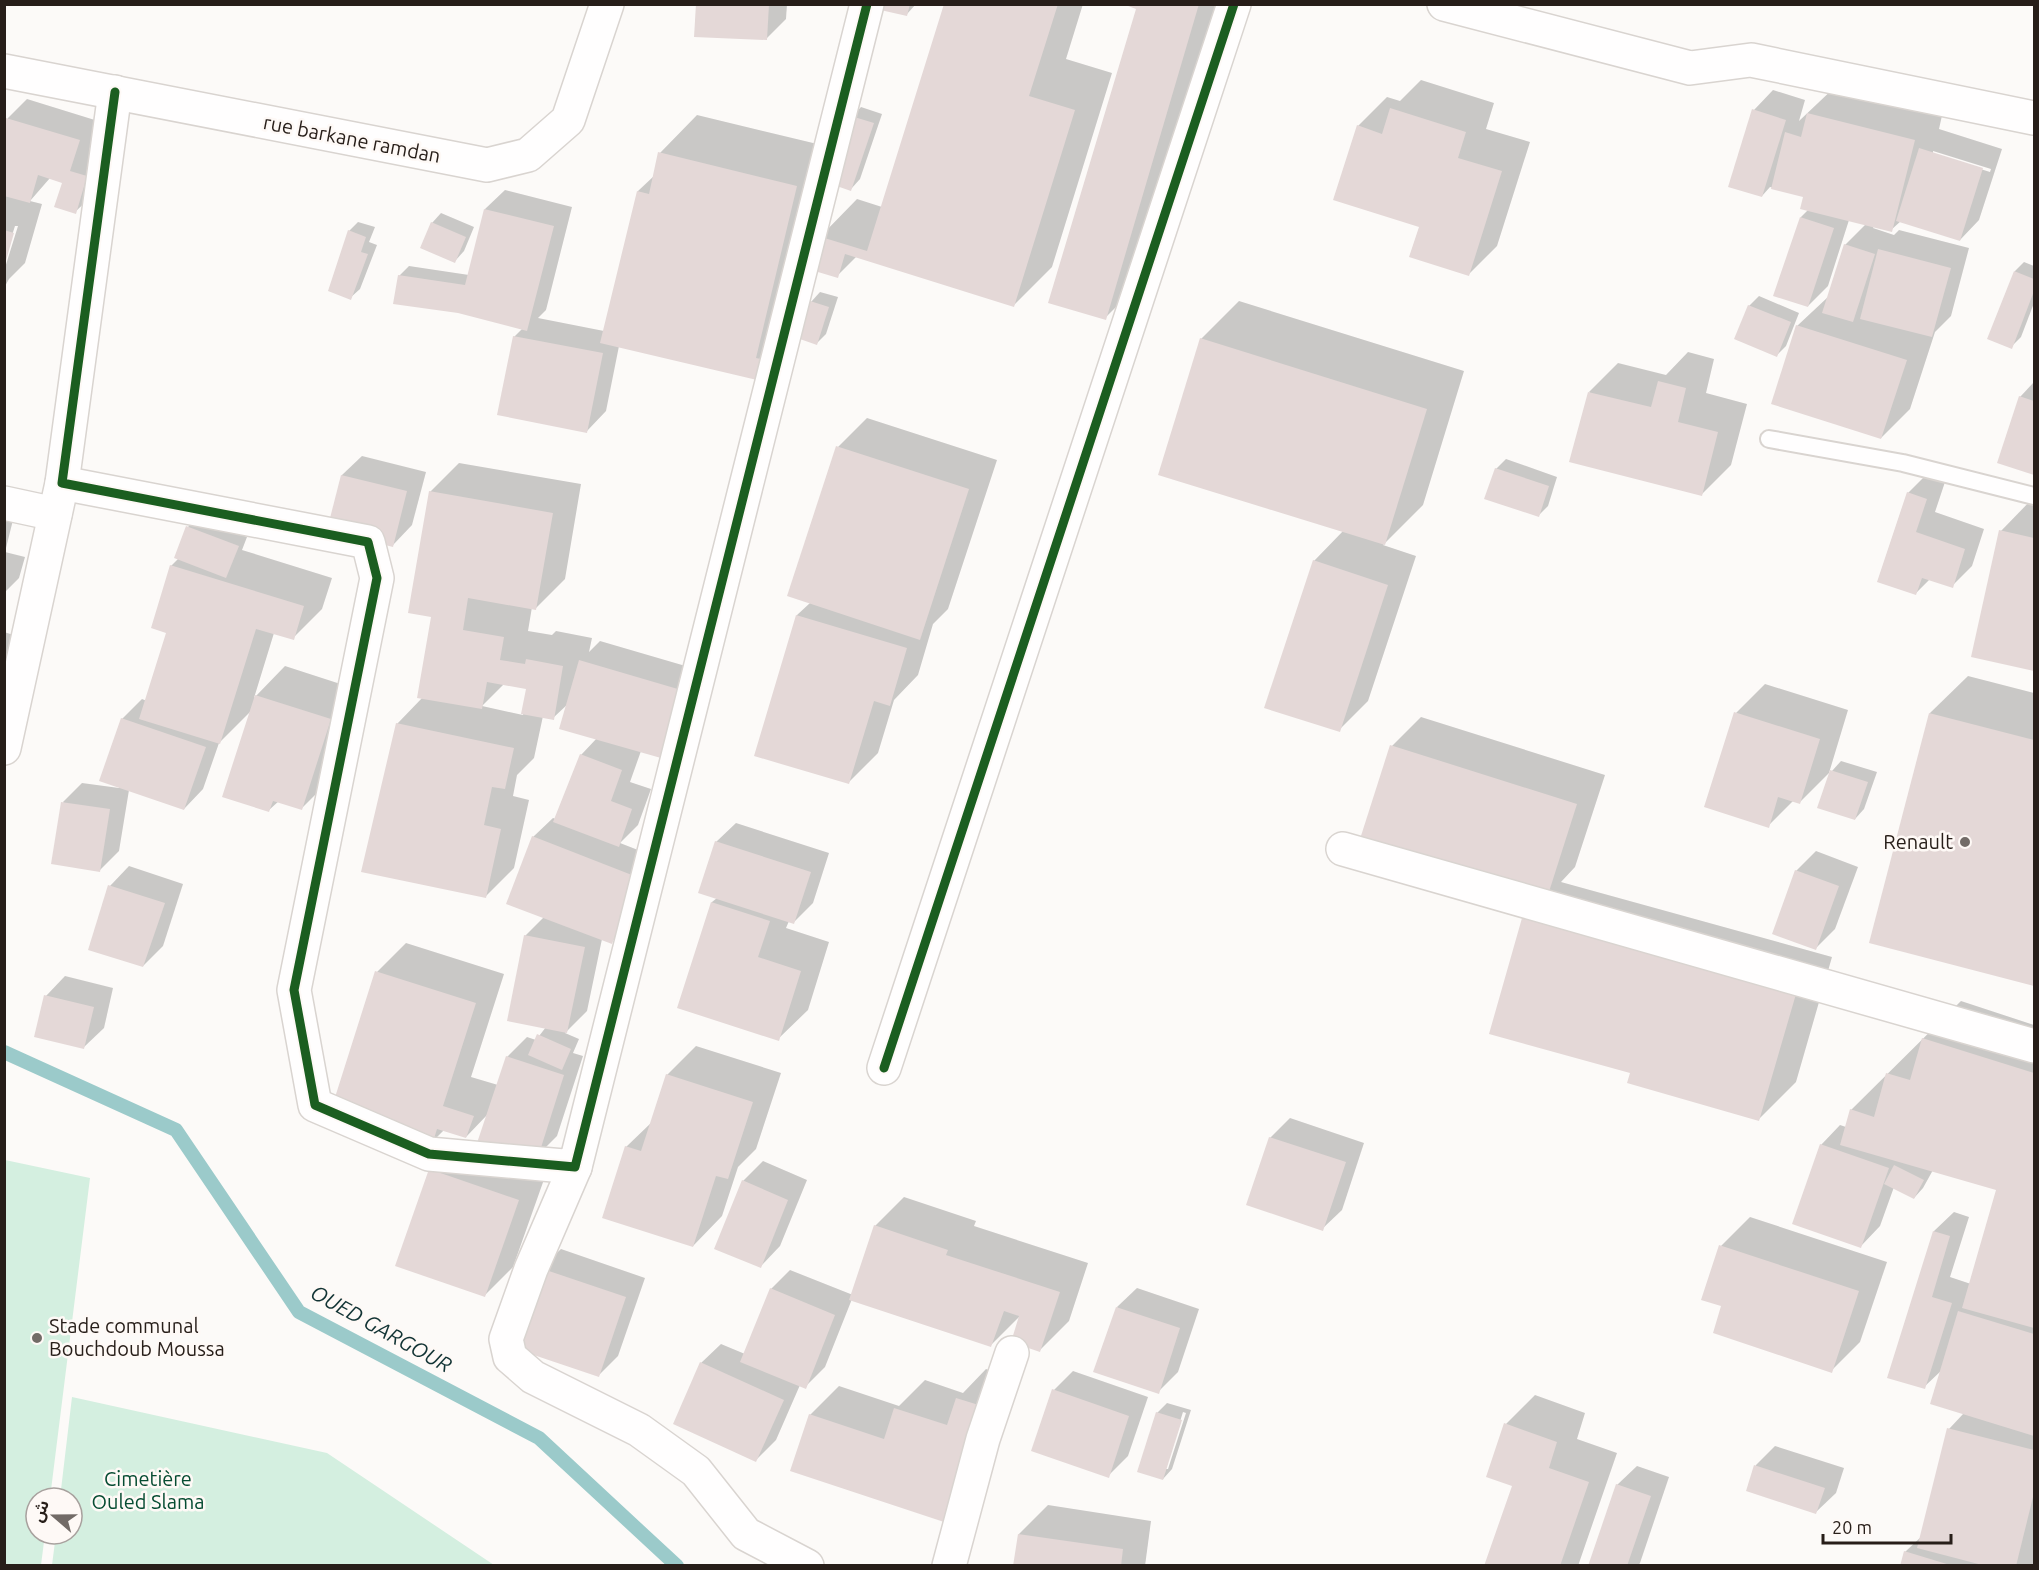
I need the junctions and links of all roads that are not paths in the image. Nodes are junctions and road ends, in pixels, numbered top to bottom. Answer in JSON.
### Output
{"nodes":[{"id":1,"x":607,"y":4,"type":"edge"},
{"id":2,"x":867,"y":4,"type":"edge"},
{"id":3,"x":1234,"y":4,"type":"edge"},
{"id":4,"x":1444,"y":4,"type":"edge"},
{"id":5,"x":4,"y":71,"type":"edge"},
{"id":6,"x":115,"y":92,"type":"junction"},
{"id":7,"x":2034,"y":118,"type":"edge"},
{"id":8,"x":1769,"y":439,"type":"dead end"},
{"id":9,"x":62,"y":483,"type":"junction"},
{"id":10,"x":2034,"y":496,"type":"edge"},
{"id":11,"x":4,"y":503,"type":"edge"},
{"id":12,"x":55,"y":514,"type":"junction"},
{"id":13,"x":4,"y":748,"type":"edge"},
{"id":14,"x":1344,"y":849,"type":"dead end"},
{"id":15,"x":2034,"y":1047,"type":"edge"},
{"id":16,"x":884,"y":1068,"type":"dead end"},
{"id":17,"x":575,"y":1167,"type":"junction"},
{"id":18,"x":1012,"y":1353,"type":"dead end"},
{"id":19,"x":807,"y":1566,"type":"edge"},
{"id":20,"x":950,"y":1566,"type":"edge"}],
"edges":[{"from":1,"to":6,"type":"street","name":"rue barkane ramdan"},
{"from":2,"to":17,"type":"street"},
{"from":3,"to":16,"type":"street"},
{"from":4,"to":7,"type":"street"},
{"from":5,"to":6,"type":"street","name":"rue barkane ramdan"},
{"from":6,"to":9,"type":"street"},
{"from":8,"to":10,"type":"lane"},
{"from":9,"to":12,"type":"street"},
{"from":9,"to":17,"type":"street"},
{"from":11,"to":12,"type":"street"},
{"from":12,"to":13,"type":"street"},
{"from":14,"to":15,"type":"street"},
{"from":17,"to":19,"type":"street"},
{"from":18,"to":20,"type":"street"}]}
